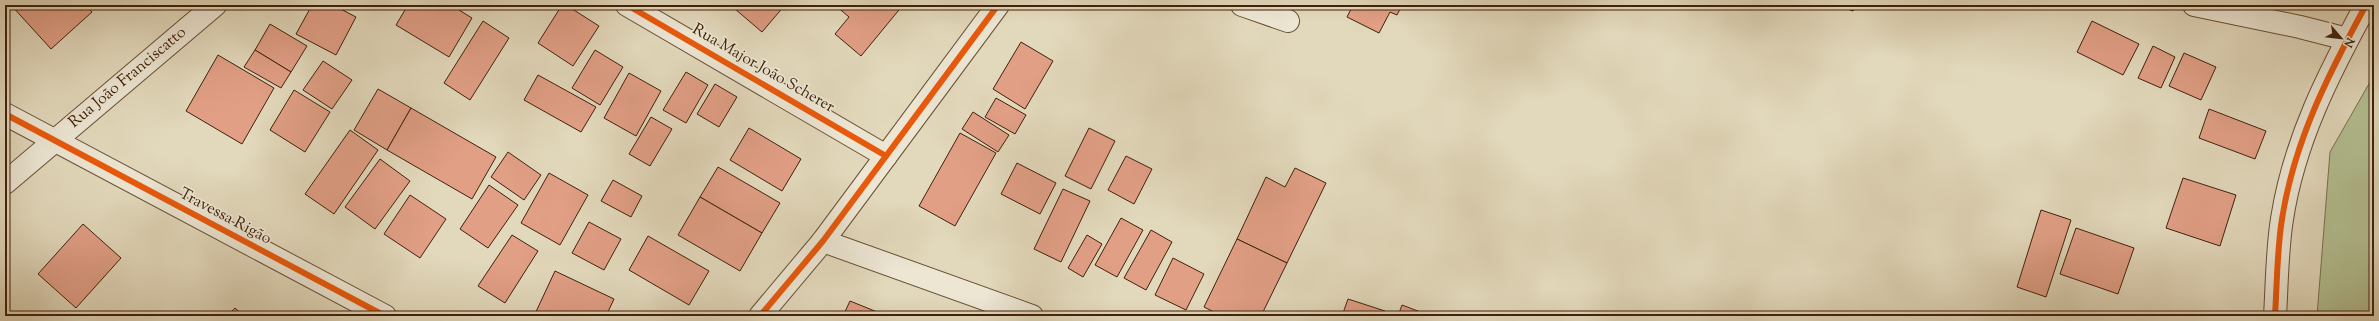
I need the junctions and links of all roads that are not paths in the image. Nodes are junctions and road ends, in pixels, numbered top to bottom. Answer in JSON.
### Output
{"nodes":[{"id":1,"x":215,"y":5,"type":"edge"},
{"id":2,"x":627,"y":5,"type":"edge"},
{"id":3,"x":998,"y":5,"type":"edge"},
{"id":4,"x":1242,"y":5,"type":"edge"},
{"id":5,"x":2194,"y":5,"type":"edge"},
{"id":6,"x":2366,"y":5,"type":"edge"},
{"id":7,"x":1288,"y":21,"type":"dead end"},
{"id":8,"x":2347,"y":39,"type":"junction"},
{"id":9,"x":5,"y":114,"type":"edge"},
{"id":10,"x":53,"y":142,"type":"junction"},
{"id":11,"x":886,"y":156,"type":"junction"},
{"id":12,"x":5,"y":183,"type":"edge"},
{"id":13,"x":823,"y":241,"type":"junction"},
{"id":14,"x":385,"y":316,"type":"edge"},
{"id":15,"x":760,"y":316,"type":"edge"},
{"id":16,"x":1032,"y":316,"type":"edge"},
{"id":17,"x":2275,"y":316,"type":"edge"}],
"edges":[{"from":1,"to":10,"type":"street","name":"Rua João Franciscatto"},
{"from":2,"to":11,"type":"street","name":"Rua Major João Scherer"},
{"from":3,"to":11,"type":"street"},
{"from":4,"to":7,"type":"street"},
{"from":5,"to":8,"type":"street"},
{"from":6,"to":8,"type":"street"},
{"from":8,"to":17,"type":"street"},
{"from":9,"to":10,"type":"street","name":"Travessa Rigão"},
{"from":10,"to":12,"type":"street","name":"Rua João Franciscatto"},
{"from":10,"to":14,"type":"street","name":"Travessa Rigão"},
{"from":11,"to":13,"type":"street"},
{"from":13,"to":15,"type":"street"},
{"from":13,"to":16,"type":"street"}]}
